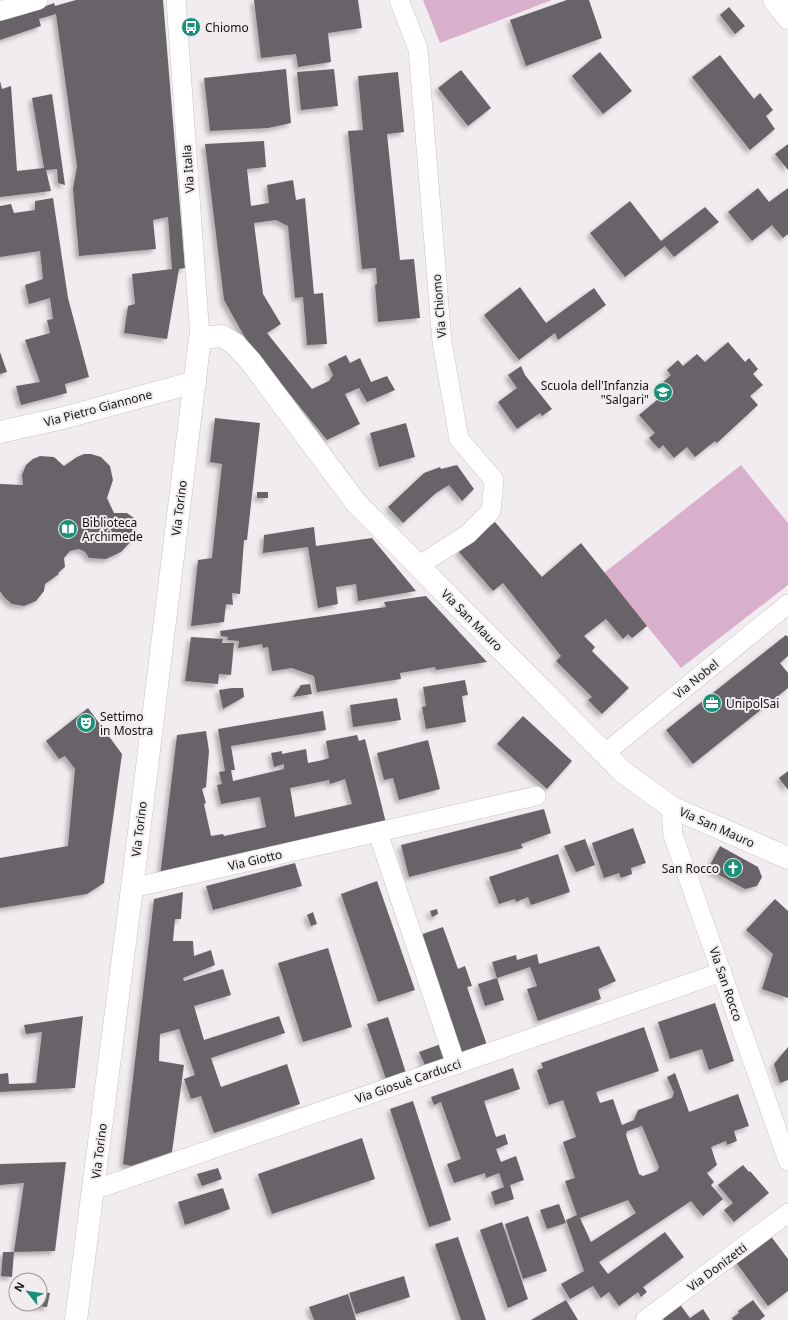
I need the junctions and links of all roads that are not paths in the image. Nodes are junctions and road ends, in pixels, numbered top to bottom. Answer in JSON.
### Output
{"nodes":[{"id":1,"x":38,"y":0,"type":"edge"},
{"id":2,"x":176,"y":0,"type":"edge"},
{"id":3,"x":399,"y":0,"type":"edge"},
{"id":4,"x":774,"y":0,"type":"edge"},
{"id":5,"x":0,"y":11,"type":"edge"},
{"id":6,"x":788,"y":18,"type":"edge"},
{"id":7,"x":200,"y":338,"type":"junction"},
{"id":8,"x":195,"y":382,"type":"junction"},
{"id":9,"x":0,"y":432,"type":"edge"},
{"id":10,"x":418,"y":566,"type":"junction"},
{"id":11,"x":788,"y":604,"type":"edge"},
{"id":12,"x":604,"y":754,"type":"junction"},
{"id":13,"x":536,"y":796,"type":"dead end"},
{"id":14,"x":671,"y":807,"type":"junction"},
{"id":15,"x":378,"y":832,"type":"junction"},
{"id":16,"x":788,"y":858,"type":"edge"},
{"id":17,"x":132,"y":888,"type":"junction"},
{"id":18,"x":722,"y":972,"type":"junction"},
{"id":19,"x":456,"y":1065,"type":"junction"},
{"id":20,"x":788,"y":1161,"type":"edge"},
{"id":21,"x":94,"y":1190,"type":"junction"},
{"id":22,"x":788,"y":1213,"type":"edge"},
{"id":23,"x":76,"y":1320,"type":"edge"},
{"id":24,"x":645,"y":1320,"type":"edge"}],
"edges":[{"from":1,"to":5,"type":"street"},
{"from":2,"to":7,"type":"street","name":"Via Italia"},
{"from":3,"to":10,"type":"street","name":"Via Chiomo"},
{"from":4,"to":6,"type":"street"},
{"from":7,"to":8,"type":"street","name":"Via Torino"},
{"from":7,"to":10,"type":"street","name":"Via San Mauro"},
{"from":8,"to":9,"type":"street","name":"Via Pietro Giannone"},
{"from":8,"to":17,"type":"street","name":"Via Torino"},
{"from":10,"to":12,"type":"street","name":"Via San Mauro"},
{"from":11,"to":12,"type":"street","name":"Via Nobel"},
{"from":12,"to":14,"type":"street","name":"Via San Mauro"},
{"from":13,"to":15,"type":"street","name":"Via Giotto"},
{"from":14,"to":16,"type":"street","name":"Via San Mauro"},
{"from":14,"to":18,"type":"street","name":"Via San Rocco"},
{"from":15,"to":17,"type":"street","name":"Via Giotto"},
{"from":15,"to":19,"type":"street"},
{"from":17,"to":21,"type":"street","name":"Via Torino"},
{"from":18,"to":19,"type":"street","name":"Via Giosuè Carducci"},
{"from":18,"to":20,"type":"street","name":"Via San Rocco"},
{"from":19,"to":21,"type":"street","name":"Via Giosuè Carducci"},
{"from":21,"to":23,"type":"street","name":"Via Torino"},
{"from":22,"to":24,"type":"street","name":"Via Donizetti"}]}
